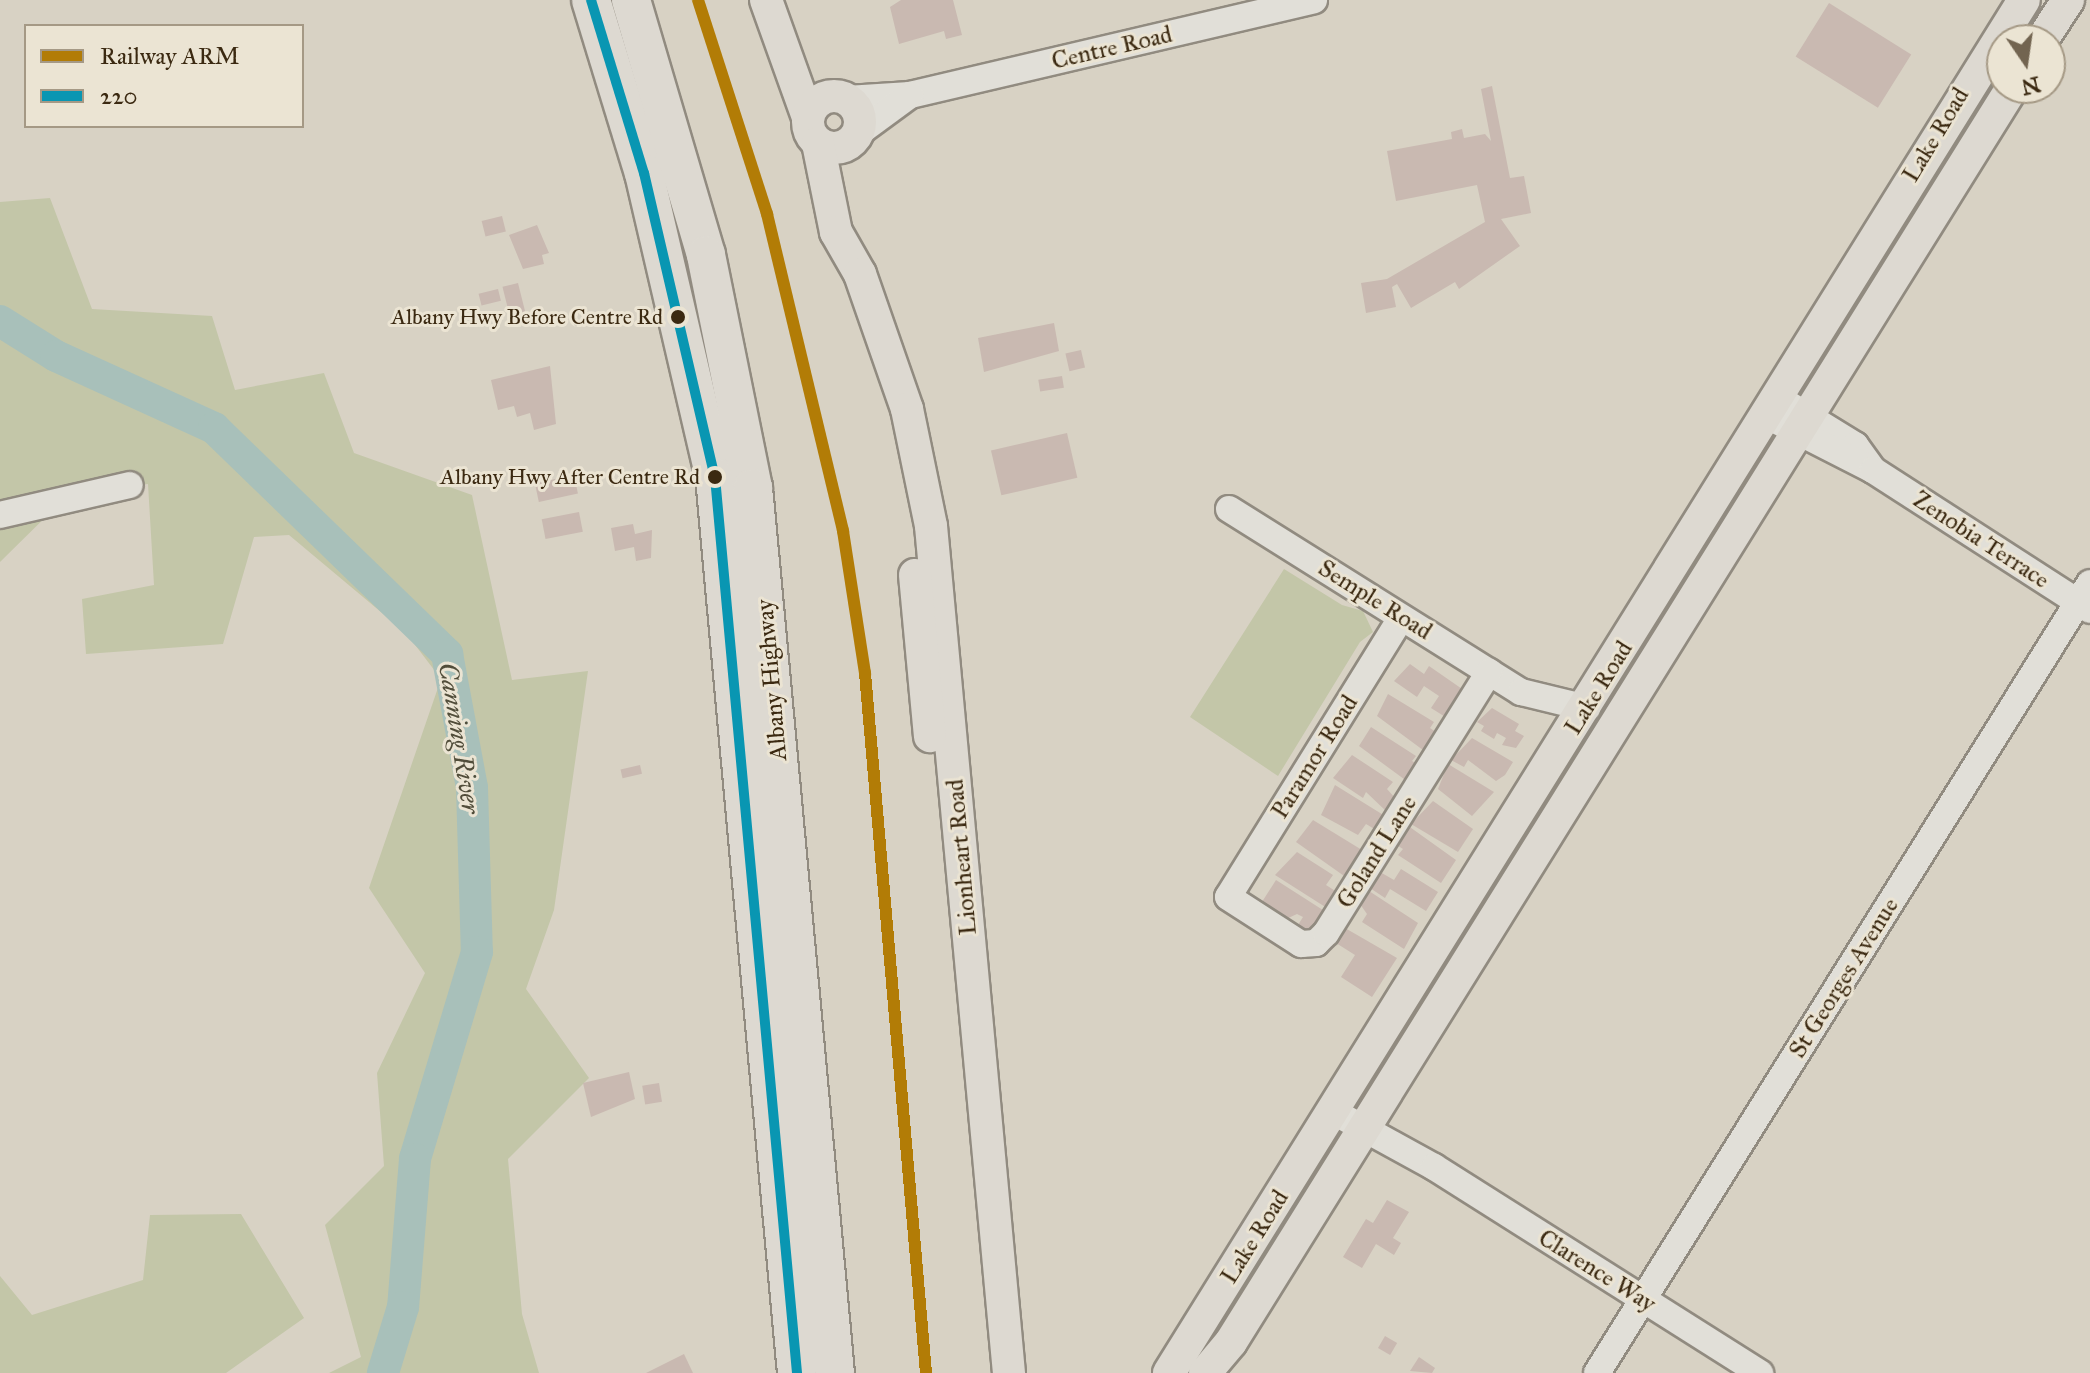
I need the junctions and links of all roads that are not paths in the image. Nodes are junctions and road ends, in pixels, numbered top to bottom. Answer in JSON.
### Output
{"nodes":[{"id":1,"x":591,"y":0,"type":"edge"},
{"id":2,"x":631,"y":0,"type":"edge"},
{"id":3,"x":766,"y":0,"type":"edge"},
{"id":4,"x":781,"y":0,"type":"edge"},
{"id":5,"x":1314,"y":0,"type":"edge"},
{"id":6,"x":2024,"y":0,"type":"edge"},
{"id":7,"x":2068,"y":0,"type":"edge"},
{"id":8,"x":2052,"y":24,"type":"edge"},
{"id":9,"x":910,"y":95,"type":"junction"},
{"id":10,"x":841,"y":97,"type":"junction"},
{"id":11,"x":2001,"y":104,"type":"edge"},
{"id":12,"x":813,"y":130,"type":"junction"},
{"id":13,"x":855,"y":137,"type":"junction"},
{"id":14,"x":682,"y":160,"type":"junction"},
{"id":15,"x":644,"y":173,"type":"junction"},
{"id":16,"x":860,"y":274,"type":"junction"},
{"id":17,"x":1785,"y":414,"type":"junction"},
{"id":18,"x":130,"y":485,"type":"dead end"},
{"id":19,"x":1229,"y":509,"type":"dead end"},
{"id":20,"x":0,"y":515,"type":"edge"},
{"id":21,"x":2086,"y":598,"type":"edge"},
{"id":22,"x":1401,"y":618,"type":"junction"},
{"id":23,"x":1489,"y":672,"type":"junction"},
{"id":24,"x":1521,"y":692,"type":"junction"},
{"id":25,"x":1587,"y":708,"type":"junction"},
{"id":26,"x":1481,"y":877,"type":"junction"},
{"id":27,"x":1228,"y":897,"type":"joint"},
{"id":28,"x":778,"y":959,"type":"junction"},
{"id":29,"x":1339,"y":1104,"type":"junction"},
{"id":30,"x":1367,"y":1121,"type":"junction"},
{"id":31,"x":1643,"y":1300,"type":"junction"},
{"id":32,"x":1004,"y":1371,"type":"edge"},
{"id":33,"x":1209,"y":1371,"type":"edge"},
{"id":34,"x":797,"y":1373,"type":"edge"},
{"id":35,"x":835,"y":1373,"type":"edge"},
{"id":36,"x":1169,"y":1373,"type":"edge"},
{"id":37,"x":1597,"y":1373,"type":"edge"},
{"id":38,"x":1760,"y":1373,"type":"edge"}],
"edges":[{"from":1,"to":15,"type":"highway","name":"Albany Highway"},
{"from":2,"to":14,"type":"highway","name":"Albany Highway"},
{"from":3,"to":12,"type":"main road","name":"Lionheart Road"},
{"from":4,"to":10,"type":"main road"},
{"from":5,"to":9,"type":"street","name":"Centre Road"},
{"from":6,"to":17,"type":"main road","name":"Lake Road"},
{"from":7,"to":8,"type":"main road"},
{"from":9,"to":10,"type":"street","name":"Centre Road"},
{"from":9,"to":13,"type":"street","name":"Centre Road"},
{"from":10,"to":12,"type":"main road"},
{"from":10,"to":13,"type":"main road"},
{"from":11,"to":17,"type":"main road","name":"Lake Road"},
{"from":12,"to":13,"type":"main road"},
{"from":12,"to":16,"type":"main road","name":"Lionheart Road"},
{"from":13,"to":16,"type":"main road","name":"Lionheart Road"},
{"from":14,"to":15,"type":"highway"},
{"from":14,"to":28,"type":"highway","name":"Albany Highway"},
{"from":15,"to":28,"type":"highway","name":"Albany Highway"},
{"from":16,"to":32,"type":"main road","name":"Lionheart Road"},
{"from":17,"to":21,"type":"street","name":"Zenobia Terrace"},
{"from":17,"to":25,"type":"main road","name":"Lake Road"},
{"from":17,"to":30,"type":"main road","name":"Lake Road"},
{"from":18,"to":20,"type":"street"},
{"from":19,"to":22,"type":"street","name":"Semple Road"},
{"from":21,"to":31,"type":"street","name":"St Georges Avenue"},
{"from":22,"to":23,"type":"street","name":"Semple Road"},
{"from":22,"to":27,"type":"street","name":"Paramor Road"},
{"from":23,"to":24,"type":"street","name":"Semple Road"},
{"from":23,"to":27,"type":"street","name":"Goland Lane"},
{"from":24,"to":25,"type":"street","name":"Semple Road"},
{"from":24,"to":26,"type":"street","name":"Semple Road"},
{"from":25,"to":26,"type":"main road","name":"Lake Road"},
{"from":26,"to":29,"type":"main road","name":"Lake Road"},
{"from":28,"to":34,"type":"highway","name":"Albany Highway"},
{"from":28,"to":35,"type":"highway","name":"Albany Highway"},
{"from":29,"to":30,"type":"street","name":"Clarence Way"},
{"from":29,"to":36,"type":"main road","name":"Lake Road"},
{"from":30,"to":31,"type":"street","name":"Clarence Way"},
{"from":30,"to":33,"type":"main road","name":"Lake Road"},
{"from":31,"to":37,"type":"street","name":"St Georges Avenue"},
{"from":31,"to":38,"type":"street","name":"Clarence Way"}]}
